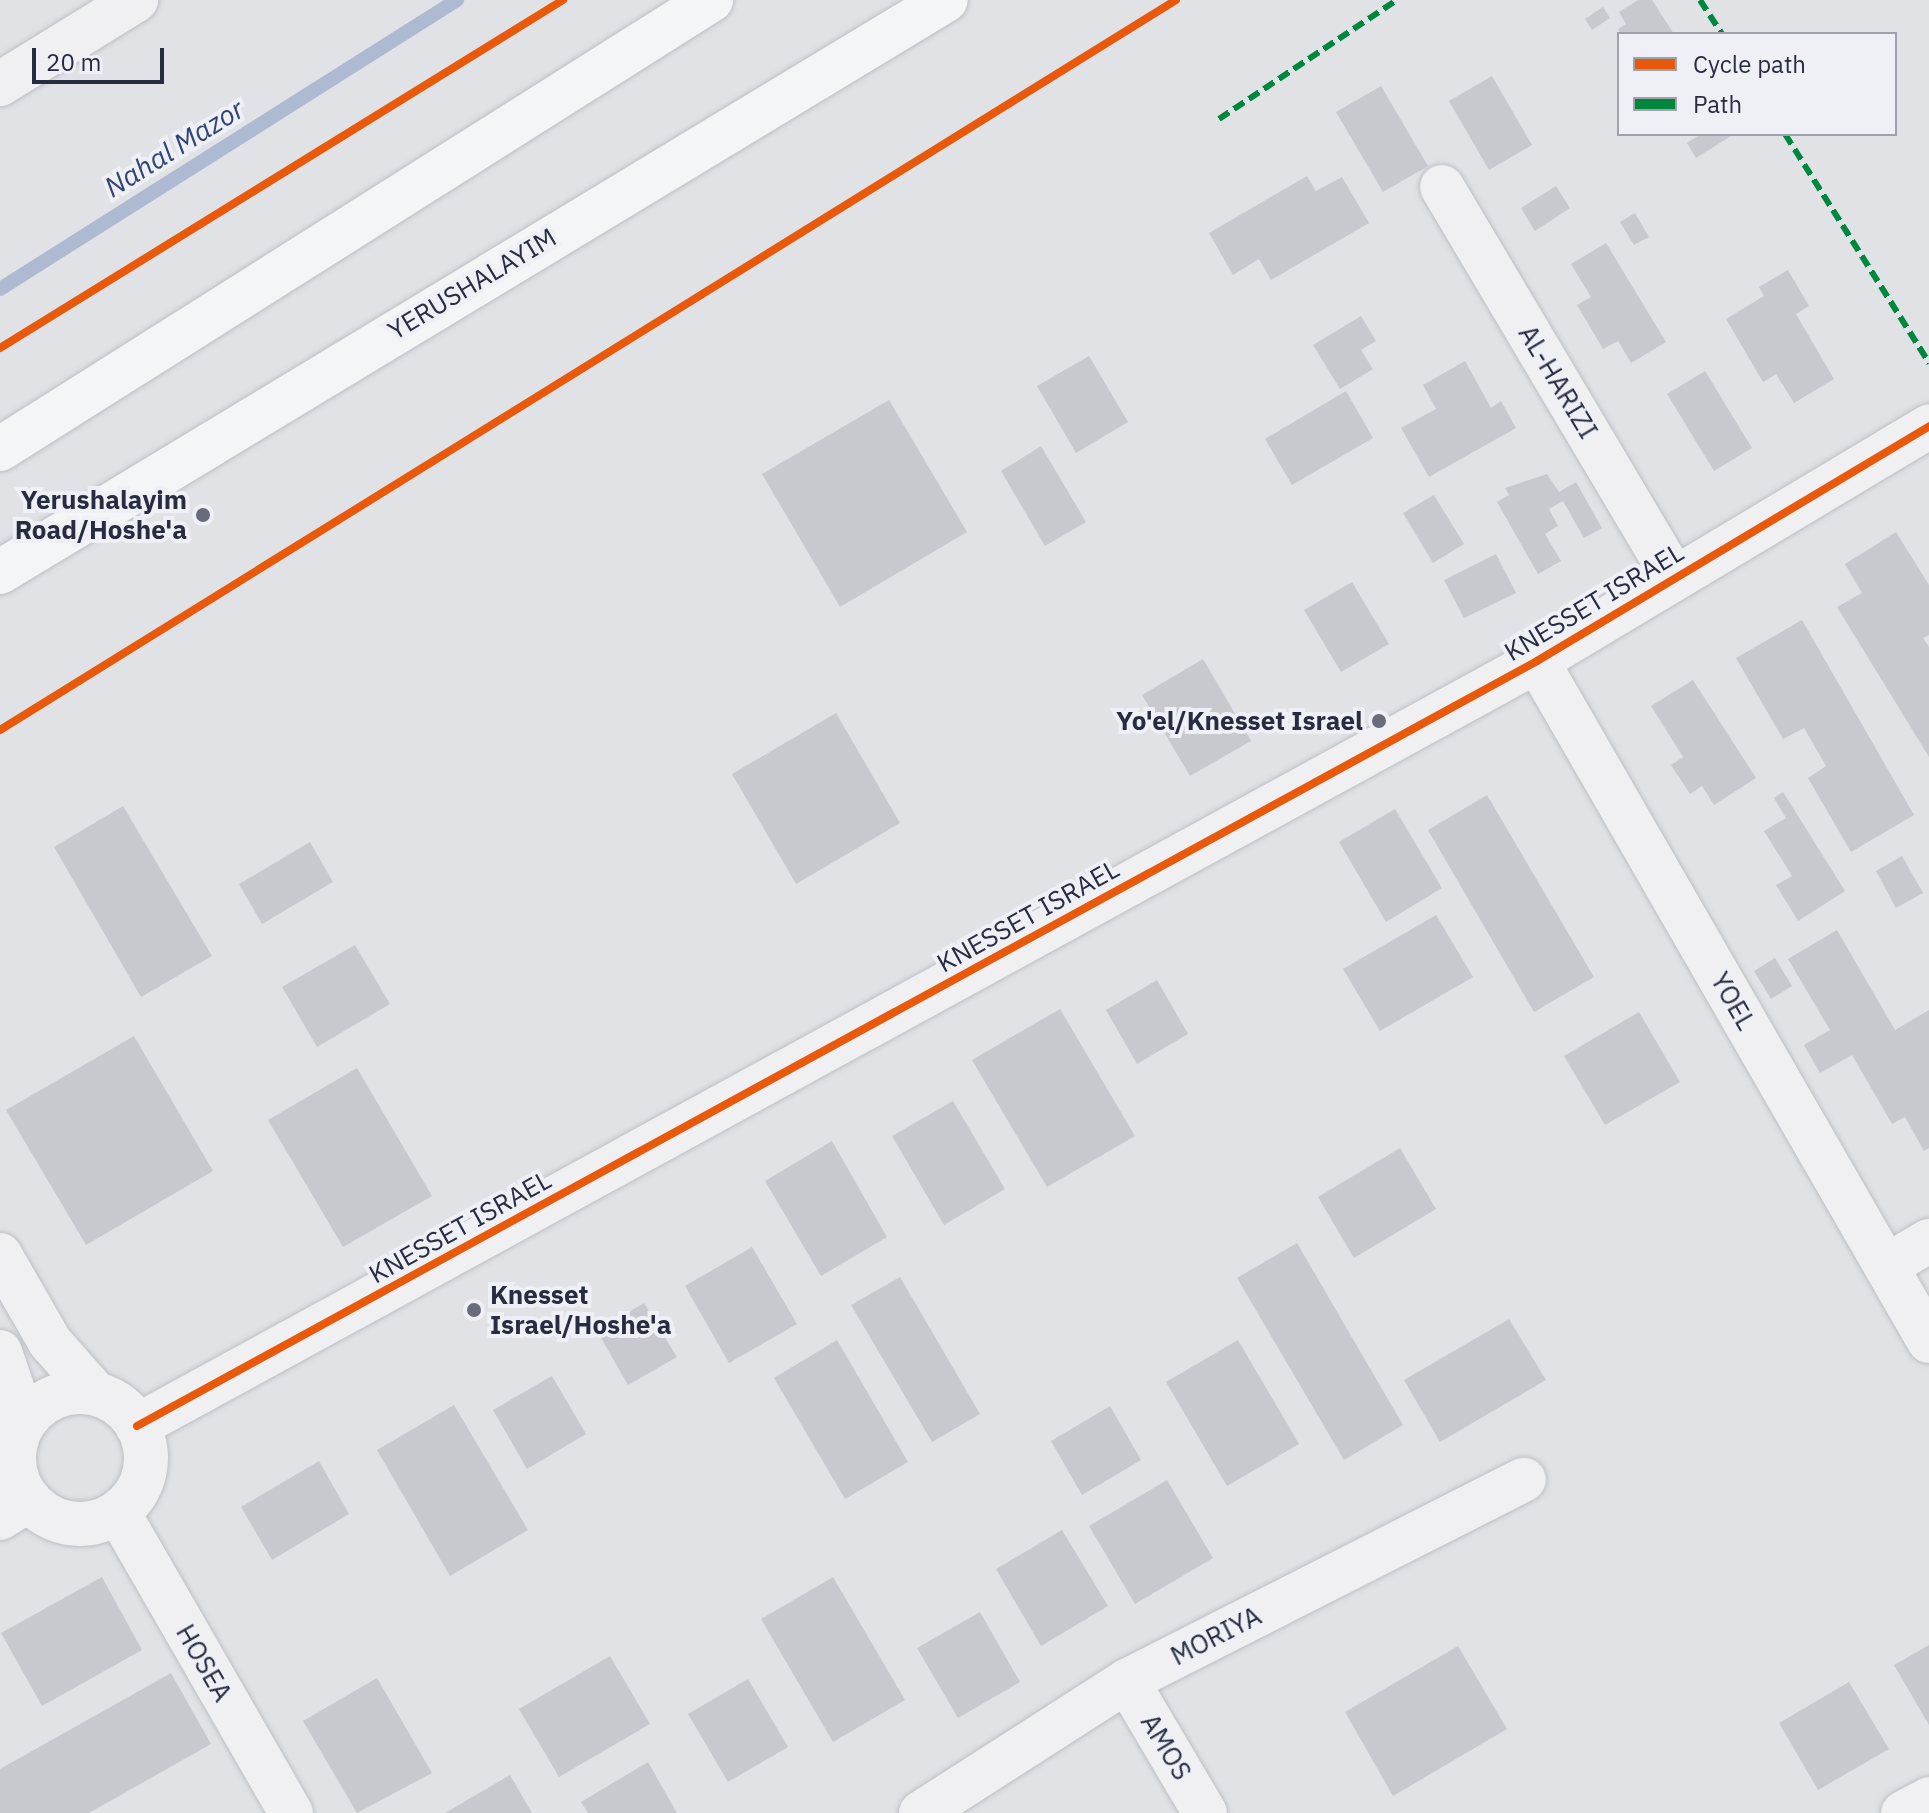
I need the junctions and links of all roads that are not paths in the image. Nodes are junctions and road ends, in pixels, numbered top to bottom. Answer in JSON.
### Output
{"nodes":[{"id":1,"x":136,"y":0,"type":"edge"},
{"id":2,"x":711,"y":0,"type":"edge"},
{"id":3,"x":946,"y":0,"type":"edge"},
{"id":4,"x":0,"y":84,"type":"edge"},
{"id":5,"x":1442,"y":187,"type":"dead end"},
{"id":6,"x":1929,"y":426,"type":"edge"},
{"id":7,"x":0,"y":449,"type":"edge"},
{"id":8,"x":10,"y":568,"type":"edge"},
{"id":9,"x":1674,"y":577,"type":"junction"},
{"id":10,"x":1537,"y":661,"type":"junction"},
{"id":11,"x":1929,"y":1241,"type":"edge"},
{"id":12,"x":0,"y":1255,"type":"edge"},
{"id":13,"x":1886,"y":1266,"type":"junction"},
{"id":14,"x":1929,"y":1341,"type":"edge"},
{"id":15,"x":0,"y":1352,"type":"edge"},
{"id":16,"x":95,"y":1393,"type":"junction"},
{"id":17,"x":24,"y":1422,"type":"junction"},
{"id":18,"x":137,"y":1426,"type":"junction"},
{"id":19,"x":1524,"y":1480,"type":"dead end"},
{"id":20,"x":14,"y":1509,"type":"edge"},
{"id":21,"x":118,"y":1512,"type":"junction"},
{"id":22,"x":1127,"y":1681,"type":"junction"},
{"id":23,"x":1929,"y":1799,"type":"edge"},
{"id":24,"x":291,"y":1813,"type":"edge"},
{"id":25,"x":921,"y":1813,"type":"edge"},
{"id":26,"x":1205,"y":1813,"type":"edge"},
{"id":27,"x":1903,"y":1813,"type":"edge"}],
"edges":[{"from":1,"to":4,"type":"street"},
{"from":2,"to":7,"type":"highway"},
{"from":3,"to":8,"type":"highway","name":"YERUSHALAYIM"},
{"from":5,"to":9,"type":"street","name":"AL-HARIZI"},
{"from":6,"to":9,"type":"street","name":"KNESSET ISRAEL"},
{"from":9,"to":10,"type":"street","name":"KNESSET ISRAEL"},
{"from":10,"to":13,"type":"street","name":"YOEL"},
{"from":10,"to":18,"type":"street","name":"KNESSET ISRAEL"},
{"from":11,"to":13,"type":"street"},
{"from":12,"to":16,"type":"street"},
{"from":13,"to":14,"type":"street","name":"YOEL"},
{"from":15,"to":17,"type":"street"},
{"from":16,"to":17,"type":"street"},
{"from":16,"to":18,"type":"street"},
{"from":17,"to":20,"type":"street"},
{"from":18,"to":21,"type":"street"},
{"from":19,"to":22,"type":"street","name":"MORIYA"},
{"from":20,"to":21,"type":"street"},
{"from":21,"to":24,"type":"street","name":"HOSEA"},
{"from":22,"to":25,"type":"street","name":"MORIYA"},
{"from":22,"to":26,"type":"street","name":"AMOS"},
{"from":23,"to":27,"type":"street"}]}
